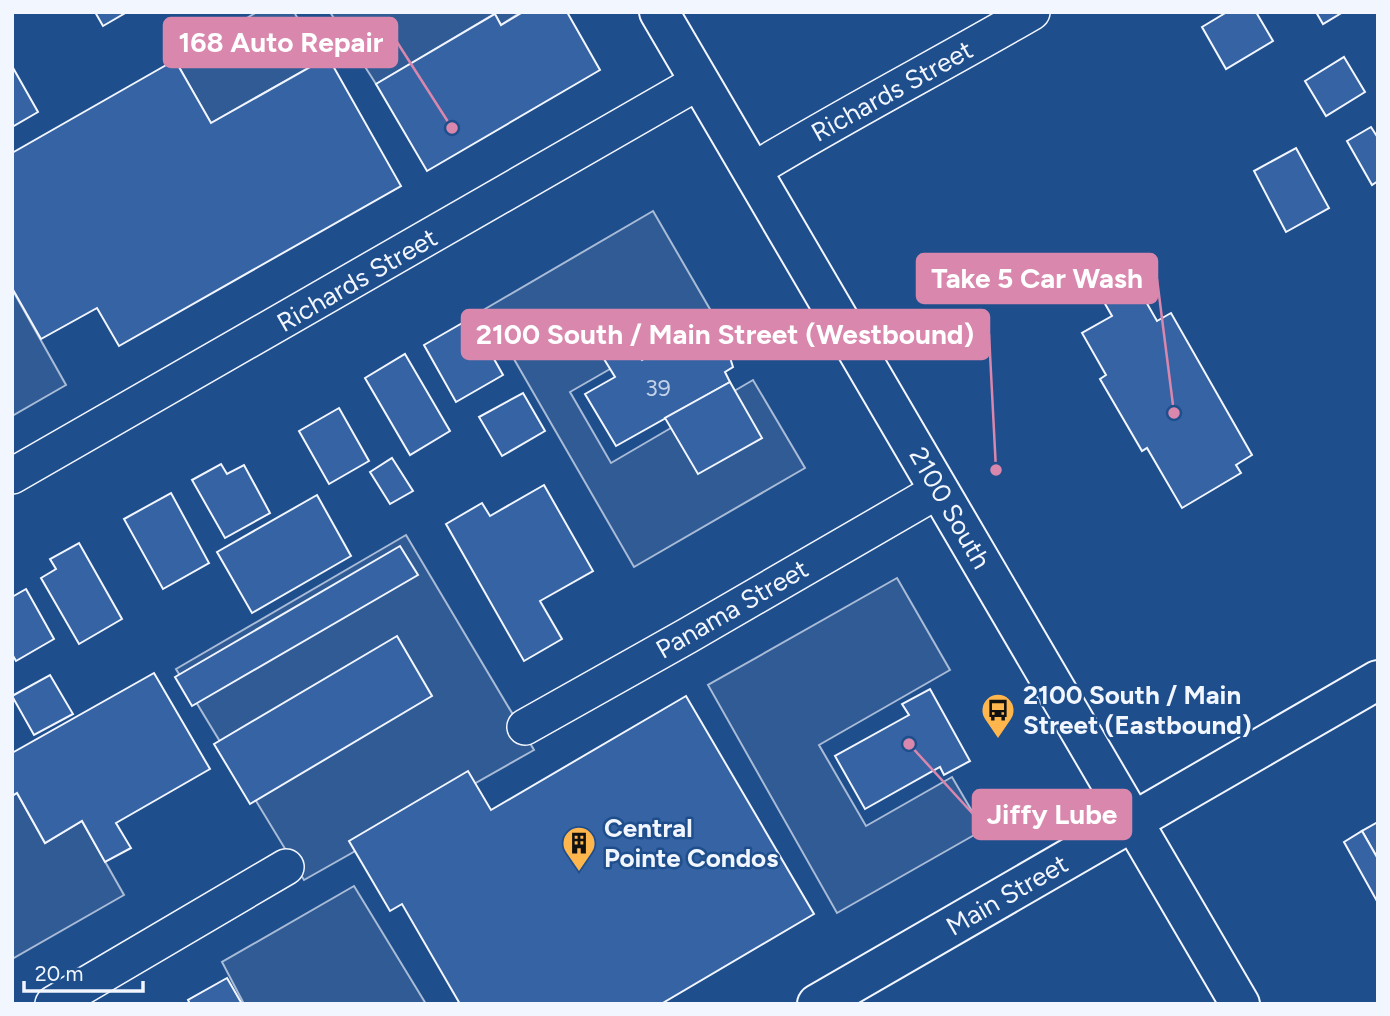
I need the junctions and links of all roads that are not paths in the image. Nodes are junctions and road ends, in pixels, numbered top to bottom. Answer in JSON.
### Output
{"nodes":[{"id":1,"x":659,"y":12,"type":"edge"},
{"id":2,"x":1032,"y":12,"type":"edge"},
{"id":3,"x":700,"y":82,"type":"junction"},
{"id":4,"x":752,"y":171,"type":"junction"},
{"id":5,"x":12,"y":476,"type":"edge"},
{"id":6,"x":939,"y":490,"type":"junction"},
{"id":7,"x":1378,"y":680,"type":"edge"},
{"id":8,"x":525,"y":727,"type":"dead end"},
{"id":9,"x":1133,"y":821,"type":"junction"},
{"id":10,"x":286,"y":867,"type":"dead end"},
{"id":11,"x":53,"y":1004,"type":"edge"},
{"id":12,"x":817,"y":1004,"type":"edge"},
{"id":13,"x":1240,"y":1004,"type":"edge"}],
"edges":[{"from":1,"to":3,"type":"main road","name":"2100 South"},
{"from":2,"to":4,"type":"street","name":"Richards Street"},
{"from":3,"to":4,"type":"main road","name":"2100 South"},
{"from":3,"to":5,"type":"street","name":"Richards Street"},
{"from":4,"to":6,"type":"main road","name":"2100 South"},
{"from":6,"to":8,"type":"street","name":"Panama Street"},
{"from":6,"to":9,"type":"main road","name":"2100 South"},
{"from":7,"to":9,"type":"main road","name":"Main Street"},
{"from":9,"to":12,"type":"main road","name":"Main Street"},
{"from":9,"to":13,"type":"main road","name":"2100 South"},
{"from":10,"to":11,"type":"street"}]}
